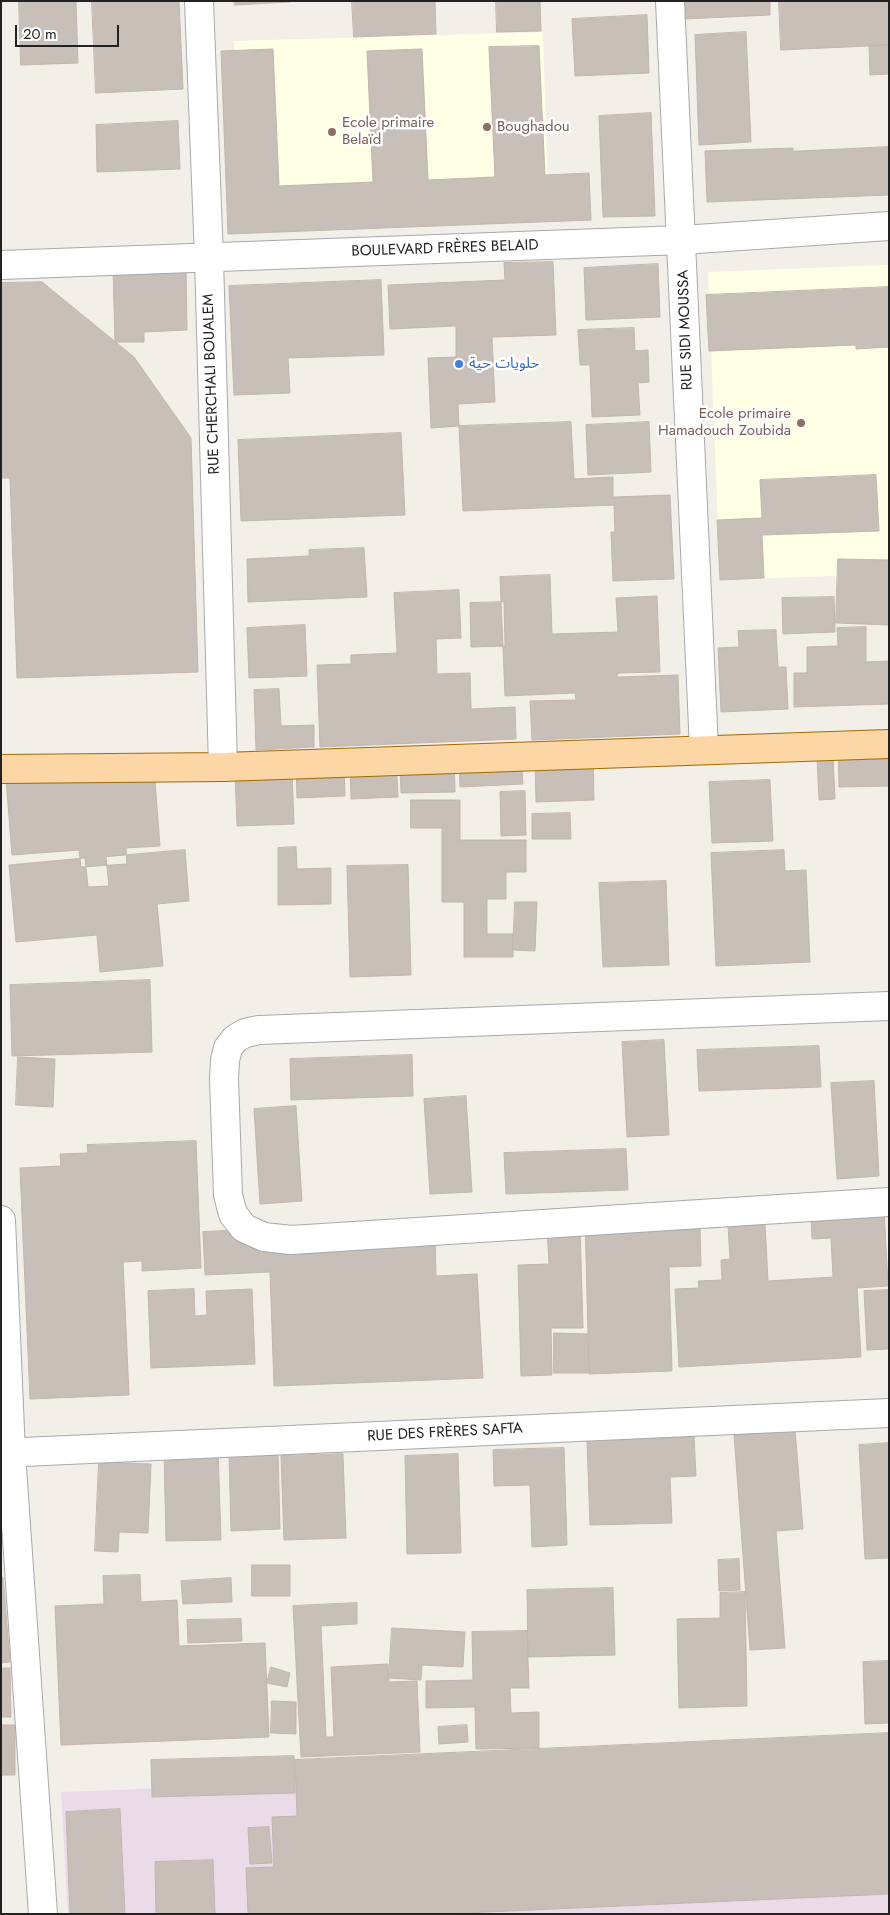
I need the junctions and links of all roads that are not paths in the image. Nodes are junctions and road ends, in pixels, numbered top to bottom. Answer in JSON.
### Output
{"nodes":[{"id":1,"x":199,"y":1,"type":"edge"},
{"id":2,"x":670,"y":1,"type":"edge"},
{"id":3,"x":889,"y":226,"type":"edge"},
{"id":4,"x":682,"y":240,"type":"junction"},
{"id":5,"x":209,"y":258,"type":"junction"},
{"id":6,"x":1,"y":265,"type":"edge"},
{"id":7,"x":889,"y":744,"type":"edge"},
{"id":8,"x":704,"y":749,"type":"junction"},
{"id":9,"x":224,"y":767,"type":"junction"},
{"id":10,"x":1,"y":769,"type":"edge"},
{"id":11,"x":889,"y":1006,"type":"edge"},
{"id":12,"x":889,"y":1202,"type":"edge"},
{"id":13,"x":1,"y":1220,"type":"edge"},
{"id":14,"x":889,"y":1413,"type":"edge"},
{"id":15,"x":6,"y":1453,"type":"edge"},
{"id":16,"x":43,"y":1914,"type":"edge"}],
"edges":[{"from":1,"to":5,"type":"street","name":"RUE CHERCHALI BOUALEM"},
{"from":2,"to":4,"type":"street","name":"RUE SIDI MOUSSA"},
{"from":3,"to":4,"type":"street","name":"BOULEVARD FRÈRES BELAID"},
{"from":4,"to":5,"type":"street","name":"BOULEVARD FRÈRES BELAID"},
{"from":4,"to":8,"type":"street","name":"RUE SIDI MOUSSA"},
{"from":5,"to":6,"type":"street","name":"BOULEVARD FRÈRES BELAID"},
{"from":5,"to":9,"type":"street","name":"RUE CHERCHALI BOUALEM"},
{"from":7,"to":8,"type":"main road"},
{"from":8,"to":9,"type":"main road"},
{"from":9,"to":10,"type":"main road"},
{"from":11,"to":12,"type":"street"},
{"from":13,"to":15,"type":"street"},
{"from":14,"to":15,"type":"street","name":"RUE DES FRÈRES SAFTA"},
{"from":15,"to":16,"type":"street"}]}
